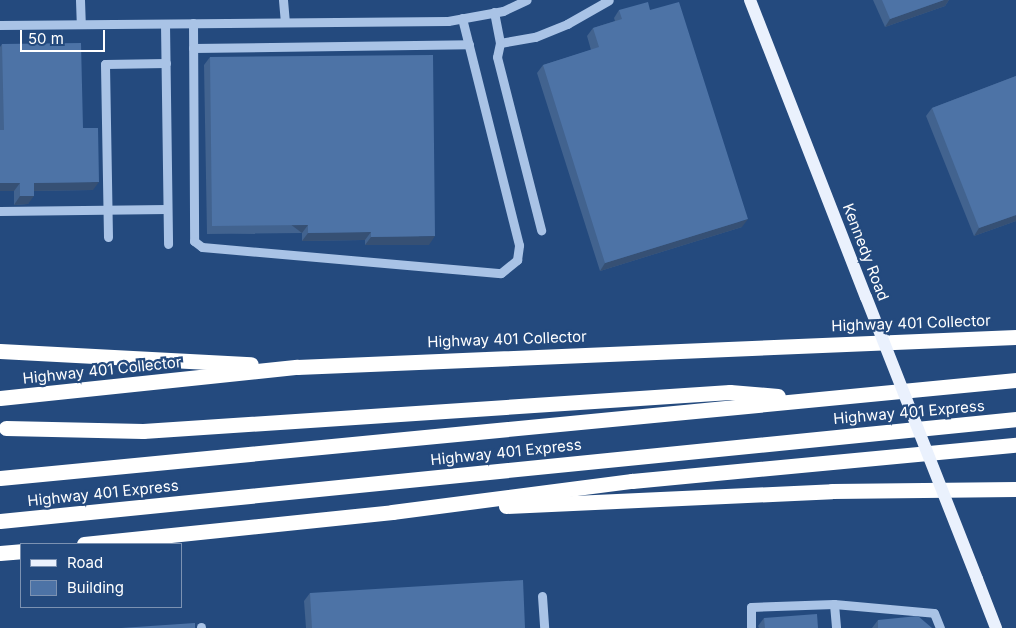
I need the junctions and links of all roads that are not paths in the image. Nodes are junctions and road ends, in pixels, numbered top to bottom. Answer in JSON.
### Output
{"nodes":[{"id":1,"x":80,"y":0,"type":"edge"},
{"id":2,"x":283,"y":0,"type":"edge"},
{"id":3,"x":527,"y":0,"type":"edge"},
{"id":4,"x":609,"y":0,"type":"edge"},
{"id":5,"x":750,"y":0,"type":"edge"},
{"id":6,"x":494,"y":12,"type":"junction"},
{"id":7,"x":462,"y":18,"type":"junction"},
{"id":8,"x":284,"y":22,"type":"junction"},
{"id":9,"x":193,"y":23,"type":"junction"},
{"id":10,"x":81,"y":24,"type":"junction"},
{"id":11,"x":165,"y":24,"type":"junction"},
{"id":12,"x":0,"y":25,"type":"edge"},
{"id":13,"x":500,"y":43,"type":"junction"},
{"id":14,"x":469,"y":44,"type":"junction"},
{"id":15,"x":193,"y":48,"type":"junction"},
{"id":16,"x":166,"y":63,"type":"junction"},
{"id":17,"x":167,"y":209,"type":"junction"},
{"id":18,"x":108,"y":210,"type":"junction"},
{"id":19,"x":0,"y":211,"type":"edge"},
{"id":20,"x":541,"y":230,"type":"dead end"},
{"id":21,"x":108,"y":237,"type":"dead end"},
{"id":22,"x":168,"y":244,"type":"dead end"},
{"id":23,"x":1016,"y":337,"type":"edge"},
{"id":24,"x":0,"y":351,"type":"edge"},
{"id":25,"x":297,"y":367,"type":"junction"},
{"id":26,"x":1016,"y":380,"type":"edge"},
{"id":27,"x":0,"y":398,"type":"edge"},
{"id":28,"x":811,"y":399,"type":"junction"},
{"id":29,"x":1016,"y":419,"type":"edge"},
{"id":30,"x":6,"y":428,"type":"dead end"},
{"id":31,"x":1016,"y":445,"type":"edge"},
{"id":32,"x":0,"y":478,"type":"edge"},
{"id":33,"x":1016,"y":489,"type":"edge"},
{"id":34,"x":392,"y":512,"type":"junction"},
{"id":35,"x":0,"y":521,"type":"edge"},
{"id":36,"x":94,"y":543,"type":"edge"},
{"id":37,"x":20,"y":551,"type":"edge"},
{"id":38,"x":0,"y":553,"type":"edge"},
{"id":39,"x":542,"y":596,"type":"dead end"},
{"id":40,"x":834,"y":604,"type":"junction"},
{"id":41,"x":544,"y":628,"type":"edge"},
{"id":42,"x":751,"y":628,"type":"edge"},
{"id":43,"x":836,"y":628,"type":"edge"},
{"id":44,"x":940,"y":628,"type":"edge"},
{"id":45,"x":996,"y":628,"type":"edge"}],
"edges":[{"from":1,"to":10,"type":"street"},
{"from":2,"to":8,"type":"street"},
{"from":3,"to":6,"type":"street"},
{"from":4,"to":13,"type":"street"},
{"from":5,"to":45,"type":"main road","name":"Kennedy Road","bridge":true},
{"from":6,"to":7,"type":"street"},
{"from":6,"to":13,"type":"street"},
{"from":7,"to":8,"type":"street"},
{"from":7,"to":14,"type":"street"},
{"from":8,"to":9,"type":"street"},
{"from":9,"to":11,"type":"street"},
{"from":9,"to":15,"type":"street"},
{"from":10,"to":11,"type":"street"},
{"from":10,"to":12,"type":"street"},
{"from":11,"to":16,"type":"street"},
{"from":13,"to":20,"type":"street"},
{"from":14,"to":15,"type":"street"},
{"from":14,"to":15,"type":"street"},
{"from":16,"to":17,"type":"street"},
{"from":16,"to":18,"type":"street"},
{"from":17,"to":18,"type":"street"},
{"from":17,"to":22,"type":"street"},
{"from":18,"to":19,"type":"street"},
{"from":18,"to":21,"type":"street"},
{"from":23,"to":25,"type":"highway","name":"Highway 401 Collector"},
{"from":24,"to":25,"type":"highway"},
{"from":25,"to":27,"type":"highway","name":"Highway 401 Collector"},
{"from":26,"to":28,"type":"highway","name":"Highway 401 Express"},
{"from":28,"to":30,"type":"highway"},
{"from":28,"to":32,"type":"highway","name":"Highway 401 Express"},
{"from":29,"to":35,"type":"highway","name":"Highway 401 Express"},
{"from":31,"to":34,"type":"highway"},
{"from":33,"to":34,"type":"highway"},
{"from":34,"to":36,"type":"highway"},
{"from":37,"to":38,"type":"highway"},
{"from":39,"to":41,"type":"street"},
{"from":40,"to":42,"type":"street"},
{"from":40,"to":43,"type":"street"},
{"from":40,"to":44,"type":"street"}]}
